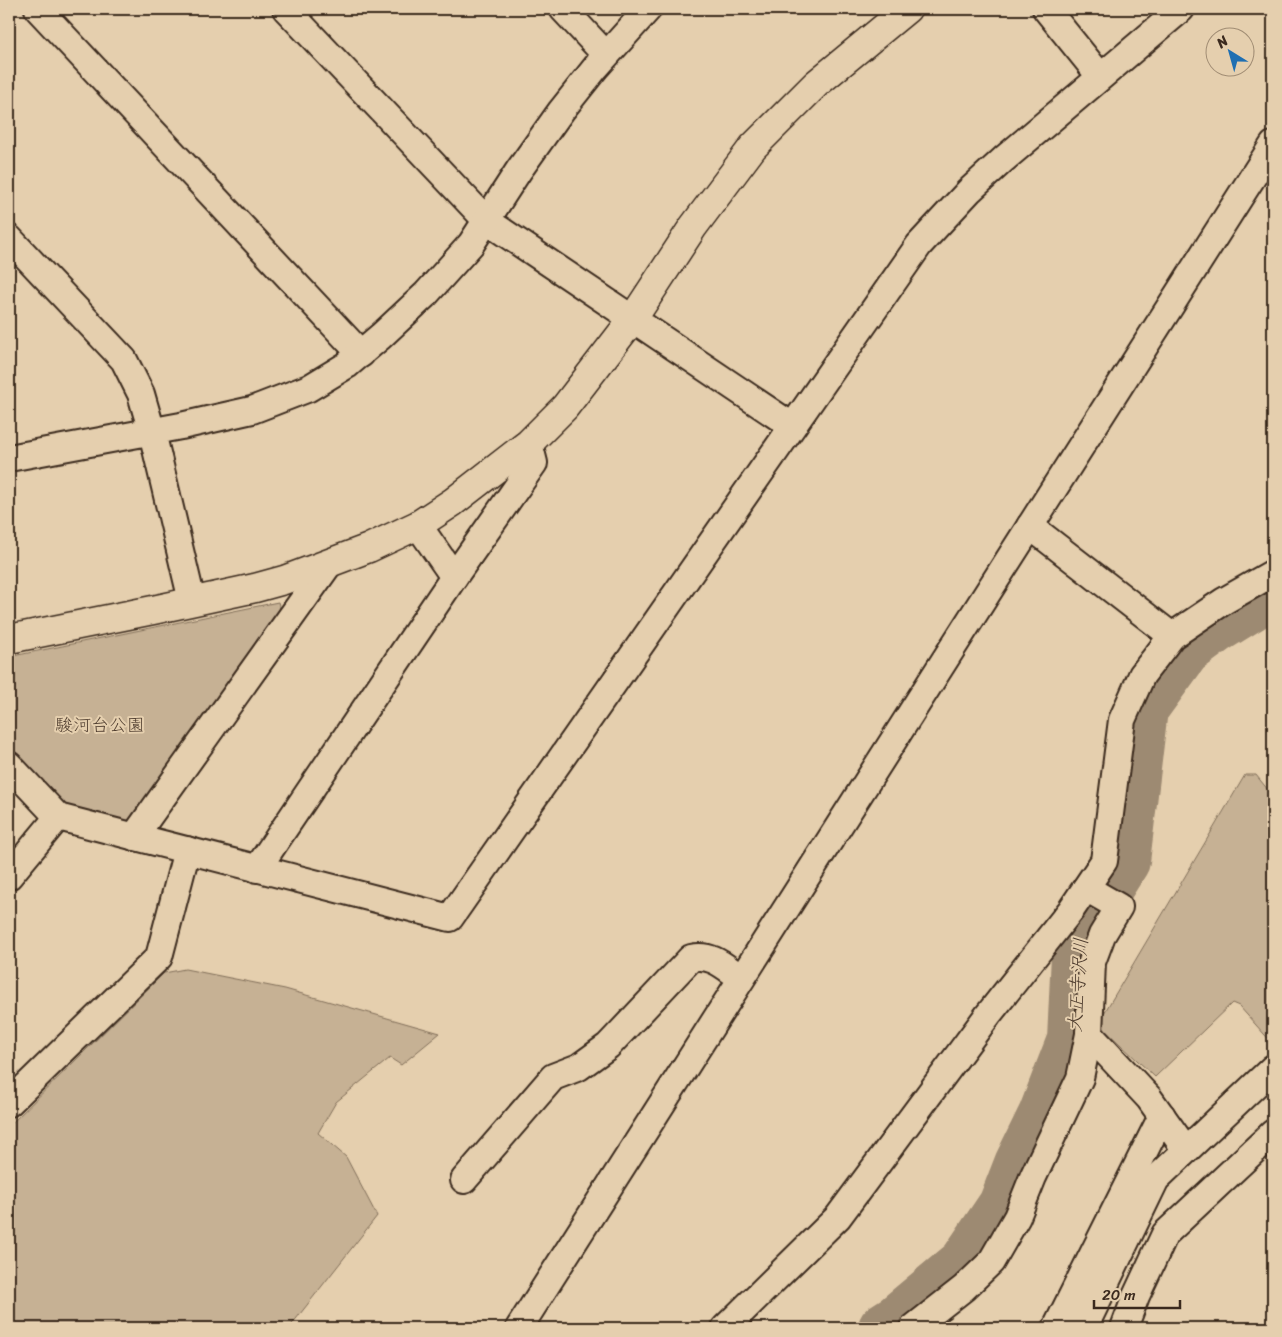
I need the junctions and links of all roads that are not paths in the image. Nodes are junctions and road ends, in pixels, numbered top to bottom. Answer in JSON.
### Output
{"nodes":[{"id":1,"x":38,"y":9,"type":"edge"},
{"id":2,"x":286,"y":9,"type":"edge"},
{"id":3,"x":563,"y":9,"type":"edge"},
{"id":4,"x":648,"y":9,"type":"edge"},
{"id":5,"x":907,"y":9,"type":"edge"},
{"id":6,"x":1046,"y":9,"type":"edge"},
{"id":7,"x":1181,"y":9,"type":"edge"},
{"id":8,"x":606,"y":55,"type":"junction"},
{"id":9,"x":1100,"y":76,"type":"junction"},
{"id":10,"x":1273,"y":145,"type":"edge"},
{"id":11,"x":487,"y":221,"type":"junction"},
{"id":12,"x":9,"y":238,"type":"edge"},
{"id":13,"x":632,"y":320,"type":"junction"},
{"id":14,"x":361,"y":354,"type":"junction"},
{"id":15,"x":792,"y":426,"type":"junction"},
{"id":16,"x":152,"y":432,"type":"junction"},
{"id":17,"x":529,"y":443,"type":"junction"},
{"id":18,"x":9,"y":458,"type":"edge"},
{"id":19,"x":418,"y":525,"type":"junction"},
{"id":20,"x":1030,"y":526,"type":"junction"},
{"id":21,"x":329,"y":564,"type":"junction"},
{"id":22,"x":1273,"y":573,"type":"edge"},
{"id":23,"x":454,"y":577,"type":"junction"},
{"id":24,"x":192,"y":601,"type":"junction"},
{"id":25,"x":1172,"y":636,"type":"junction"},
{"id":26,"x":9,"y":638,"type":"edge"},
{"id":27,"x":9,"y":765,"type":"edge"},
{"id":28,"x":58,"y":817,"type":"junction"},
{"id":29,"x":134,"y":837,"type":"junction"},
{"id":30,"x":187,"y":850,"type":"junction"},
{"id":31,"x":257,"y":869,"type":"junction"},
{"id":32,"x":9,"y":876,"type":"edge"},
{"id":33,"x":1095,"y":893,"type":"junction"},
{"id":34,"x":1086,"y":921,"type":"junction"},
{"id":35,"x":741,"y":978,"type":"junction"},
{"id":36,"x":1089,"y":1034,"type":"junction"},
{"id":37,"x":1273,"y":1068,"type":"edge"},
{"id":38,"x":9,"y":1103,"type":"edge"},
{"id":39,"x":1162,"y":1116,"type":"junction"},
{"id":40,"x":1273,"y":1133,"type":"edge"},
{"id":41,"x":1186,"y":1150,"type":"junction"},
{"id":42,"x":464,"y":1180,"type":"dead end"},
{"id":43,"x":519,"y":1328,"type":"edge"},
{"id":44,"x":725,"y":1328,"type":"edge"},
{"id":45,"x":913,"y":1328,"type":"edge"},
{"id":46,"x":1056,"y":1328,"type":"edge"},
{"id":47,"x":1084,"y":1328,"type":"edge"},
{"id":48,"x":1124,"y":1328,"type":"edge"}],
"edges":[{"from":1,"to":14,"type":"street"},
{"from":2,"to":11,"type":"street"},
{"from":3,"to":8,"type":"street"},
{"from":4,"to":8,"type":"street"},
{"from":5,"to":13,"type":"street"},
{"from":6,"to":9,"type":"street"},
{"from":7,"to":9,"type":"street"},
{"from":8,"to":11,"type":"street"},
{"from":9,"to":15,"type":"street"},
{"from":10,"to":20,"type":"street"},
{"from":11,"to":13,"type":"street"},
{"from":11,"to":14,"type":"street"},
{"from":12,"to":16,"type":"street"},
{"from":13,"to":15,"type":"street"},
{"from":13,"to":17,"type":"street"},
{"from":14,"to":16,"type":"street"},
{"from":15,"to":31,"type":"street"},
{"from":16,"to":18,"type":"street"},
{"from":16,"to":24,"type":"street"},
{"from":17,"to":19,"type":"street"},
{"from":17,"to":23,"type":"street"},
{"from":19,"to":21,"type":"street"},
{"from":19,"to":23,"type":"street"},
{"from":20,"to":25,"type":"street"},
{"from":20,"to":35,"type":"street"},
{"from":21,"to":24,"type":"street"},
{"from":21,"to":29,"type":"street"},
{"from":22,"to":25,"type":"street"},
{"from":23,"to":31,"type":"street"},
{"from":24,"to":26,"type":"street"},
{"from":25,"to":33,"type":"street"},
{"from":27,"to":28,"type":"street"},
{"from":28,"to":29,"type":"street"},
{"from":28,"to":32,"type":"street"},
{"from":29,"to":30,"type":"street"},
{"from":30,"to":31,"type":"street"},
{"from":30,"to":38,"type":"street"},
{"from":33,"to":34,"type":"street"},
{"from":33,"to":34,"type":"street"},
{"from":34,"to":36,"type":"street"},
{"from":34,"to":44,"type":"street"},
{"from":35,"to":42,"type":"street"},
{"from":35,"to":43,"type":"street"},
{"from":36,"to":39,"type":"street"},
{"from":36,"to":45,"type":"street"},
{"from":37,"to":41,"type":"street"},
{"from":39,"to":41,"type":"street"},
{"from":39,"to":46,"type":"street"},
{"from":40,"to":48,"type":"street"},
{"from":41,"to":47,"type":"street"}]}
